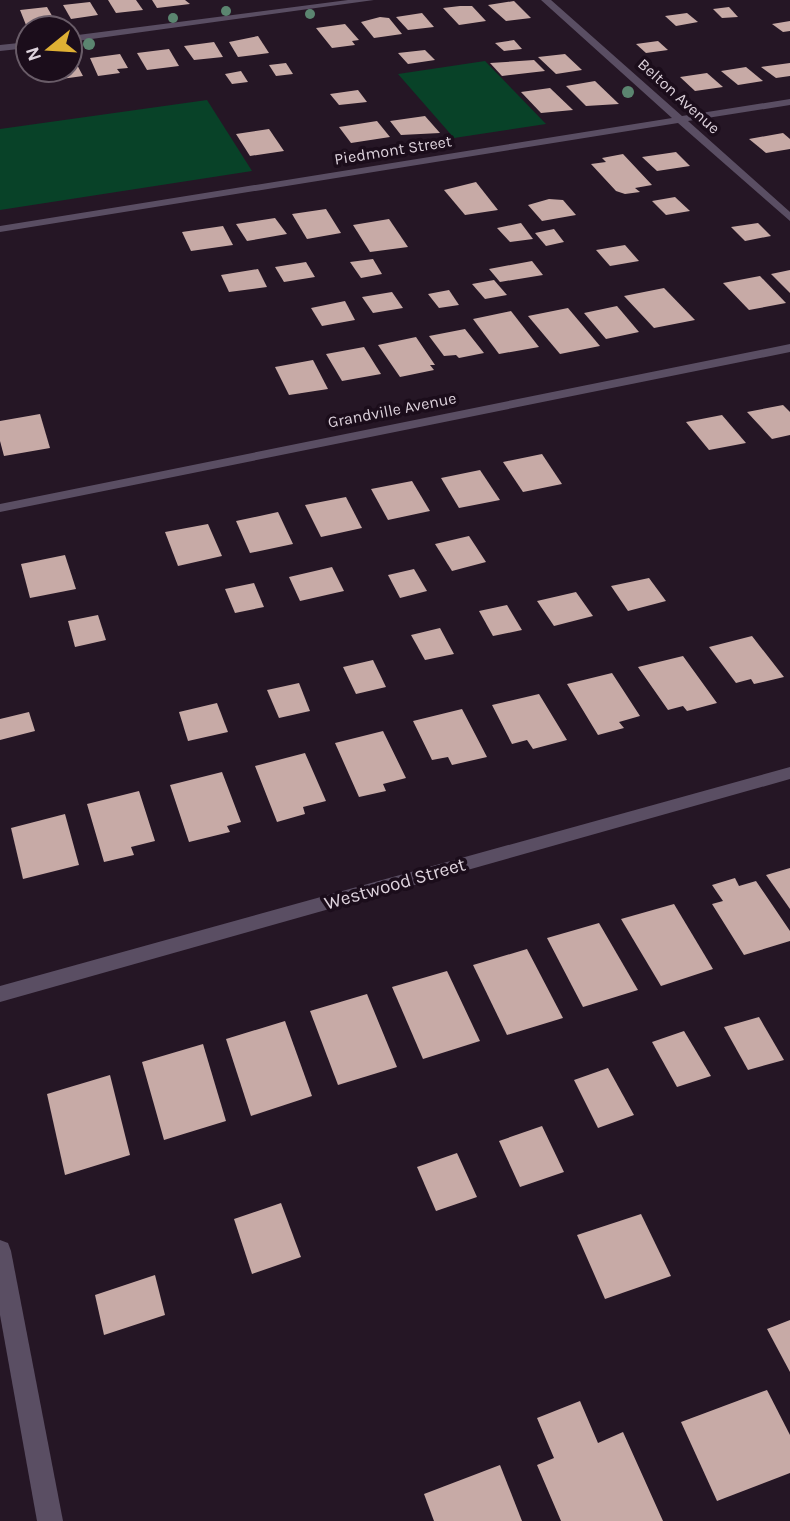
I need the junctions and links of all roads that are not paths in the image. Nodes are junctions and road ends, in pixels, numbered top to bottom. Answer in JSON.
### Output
{"nodes":[{"id":1,"x":369,"y":0,"type":"edge"},
{"id":2,"x":547,"y":0,"type":"edge"},
{"id":3,"x":84,"y":37,"type":"edge"},
{"id":4,"x":790,"y":102,"type":"edge"},
{"id":5,"x":682,"y":120,"type":"junction"},
{"id":6,"x":790,"y":218,"type":"edge"},
{"id":7,"x":0,"y":229,"type":"edge"},
{"id":8,"x":790,"y":348,"type":"edge"},
{"id":9,"x":0,"y":508,"type":"edge"},
{"id":10,"x":790,"y":774,"type":"edge"},
{"id":11,"x":0,"y":994,"type":"edge"},
{"id":12,"x":0,"y":1251,"type":"edge"},
{"id":13,"x":50,"y":1521,"type":"edge"}],
"edges":[{"from":1,"to":3,"type":"street"},
{"from":2,"to":5,"type":"street","name":"Belton Avenue"},
{"from":4,"to":5,"type":"street","name":"Piedmont Street"},
{"from":5,"to":6,"type":"street","name":"Belton Avenue"},
{"from":5,"to":7,"type":"street","name":"Piedmont Street"},
{"from":8,"to":9,"type":"street","name":"Grandville Avenue"},
{"from":10,"to":11,"type":"street","name":"Westwood Street"},
{"from":12,"to":13,"type":"street"}]}
